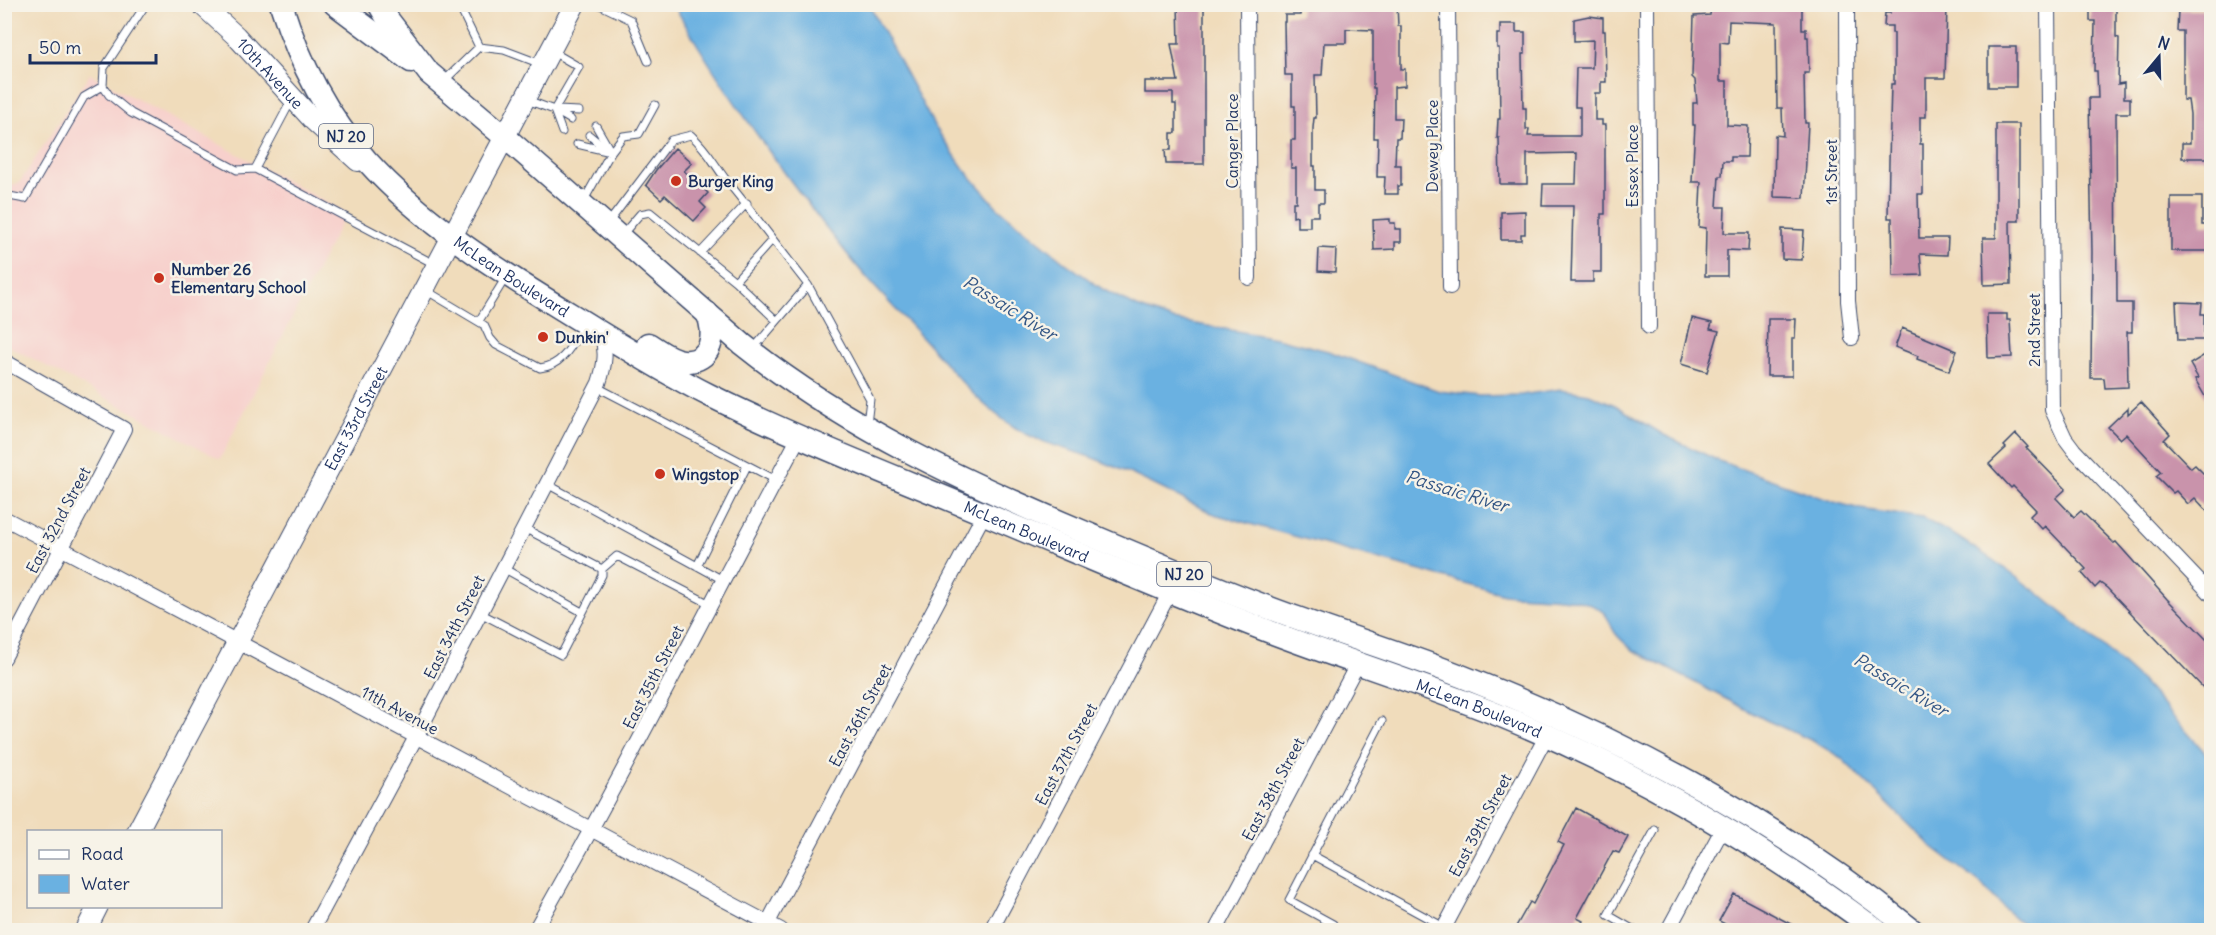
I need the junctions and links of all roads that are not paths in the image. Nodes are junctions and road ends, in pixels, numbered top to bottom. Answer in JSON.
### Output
{"nodes":[{"id":1,"x":146,"y":4,"type":"edge"},
{"id":2,"x":201,"y":4,"type":"edge"},
{"id":3,"x":220,"y":4,"type":"edge"},
{"id":4,"x":281,"y":4,"type":"edge"},
{"id":5,"x":335,"y":4,"type":"edge"},
{"id":6,"x":379,"y":4,"type":"edge"},
{"id":7,"x":458,"y":4,"type":"edge"},
{"id":8,"x":575,"y":4,"type":"edge"},
{"id":9,"x":598,"y":4,"type":"edge"},
{"id":10,"x":1247,"y":4,"type":"edge"},
{"id":11,"x":1448,"y":4,"type":"edge"},
{"id":12,"x":1647,"y":4,"type":"edge"},
{"id":13,"x":1847,"y":4,"type":"edge"},
{"id":14,"x":2048,"y":4,"type":"edge"},
{"id":15,"x":236,"y":36,"type":"junction"},
{"id":16,"x":479,"y":47,"type":"junction"},
{"id":17,"x":547,"y":58,"type":"junction"},
{"id":18,"x":648,"y":61,"type":"dead end"},
{"id":19,"x":435,"y":79,"type":"junction"},
{"id":20,"x":103,"y":86,"type":"junction"},
{"id":21,"x":293,"y":96,"type":"junction"},
{"id":22,"x":525,"y":100,"type":"junction"},
{"id":23,"x":655,"y":105,"type":"dead end"},
{"id":24,"x":554,"y":110,"type":"junction"},
{"id":25,"x":579,"y":111,"type":"dead end"},
{"id":26,"x":571,"y":120,"type":"dead end"},
{"id":27,"x":596,"y":126,"type":"dead end"},
{"id":28,"x":562,"y":132,"type":"dead end"},
{"id":29,"x":589,"y":135,"type":"dead end"},
{"id":30,"x":505,"y":137,"type":"junction"},
{"id":31,"x":577,"y":144,"type":"dead end"},
{"id":32,"x":610,"y":152,"type":"junction"},
{"id":33,"x":255,"y":169,"type":"junction"},
{"id":34,"x":393,"y":187,"type":"junction"},
{"id":35,"x":4,"y":195,"type":"edge"},
{"id":36,"x":747,"y":203,"type":"junction"},
{"id":37,"x":582,"y":204,"type":"junction"},
{"id":38,"x":613,"y":231,"type":"junction"},
{"id":39,"x":452,"y":237,"type":"junction"},
{"id":40,"x":772,"y":240,"type":"junction"},
{"id":41,"x":700,"y":253,"type":"junction"},
{"id":42,"x":437,"y":266,"type":"junction"},
{"id":43,"x":507,"y":274,"type":"junction"},
{"id":44,"x":1249,"y":278,"type":"dead end"},
{"id":45,"x":735,"y":281,"type":"junction"},
{"id":46,"x":808,"y":285,"type":"junction"},
{"id":47,"x":1450,"y":287,"type":"dead end"},
{"id":48,"x":424,"y":290,"type":"junction"},
{"id":49,"x":707,"y":313,"type":"junction"},
{"id":50,"x":479,"y":321,"type":"junction"},
{"id":51,"x":777,"y":321,"type":"junction"},
{"id":52,"x":1649,"y":327,"type":"dead end"},
{"id":53,"x":593,"y":328,"type":"junction"},
{"id":54,"x":1852,"y":338,"type":"dead end"},
{"id":55,"x":751,"y":351,"type":"junction"},
{"id":56,"x":4,"y":361,"type":"edge"},
{"id":57,"x":597,"y":387,"type":"junction"},
{"id":58,"x":866,"y":429,"type":"junction"},
{"id":59,"x":800,"y":437,"type":"junction"},
{"id":60,"x":747,"y":466,"type":"junction"},
{"id":61,"x":776,"y":481,"type":"junction"},
{"id":62,"x":547,"y":484,"type":"junction"},
{"id":63,"x":984,"y":514,"type":"junction"},
{"id":64,"x":4,"y":518,"type":"edge"},
{"id":65,"x":524,"y":528,"type":"junction"},
{"id":66,"x":63,"y":549,"type":"junction"},
{"id":67,"x":697,"y":566,"type":"junction"},
{"id":68,"x":503,"y":568,"type":"junction"},
{"id":69,"x":602,"y":569,"type":"junction"},
{"id":70,"x":723,"y":580,"type":"junction"},
{"id":71,"x":1170,"y":592,"type":"junction"},
{"id":72,"x":2211,"y":595,"type":"edge"},
{"id":73,"x":710,"y":604,"type":"junction"},
{"id":74,"x":582,"y":612,"type":"junction"},
{"id":75,"x":480,"y":613,"type":"junction"},
{"id":76,"x":237,"y":642,"type":"junction"},
{"id":77,"x":4,"y":658,"type":"edge"},
{"id":78,"x":1359,"y":663,"type":"junction"},
{"id":79,"x":1382,"y":721,"type":"dead end"},
{"id":80,"x":1547,"y":735,"type":"junction"},
{"id":81,"x":416,"y":737,"type":"junction"},
{"id":82,"x":1723,"y":828,"type":"junction"},
{"id":83,"x":138,"y":830,"type":"edge"},
{"id":84,"x":592,"y":830,"type":"junction"},
{"id":85,"x":1654,"y":830,"type":"dead end"},
{"id":86,"x":1312,"y":855,"type":"junction"},
{"id":87,"x":97,"y":908,"type":"edge"},
{"id":88,"x":1333,"y":924,"type":"dead end"},
{"id":89,"x":766,"y":927,"type":"edge"},
{"id":90,"x":1444,"y":929,"type":"edge"},
{"id":91,"x":86,"y":930,"type":"edge"},
{"id":92,"x":312,"y":930,"type":"edge"},
{"id":93,"x":535,"y":930,"type":"edge"},
{"id":94,"x":781,"y":930,"type":"edge"},
{"id":95,"x":991,"y":930,"type":"edge"},
{"id":96,"x":1216,"y":930,"type":"edge"},
{"id":97,"x":1634,"y":930,"type":"edge"},
{"id":98,"x":1668,"y":930,"type":"edge"},
{"id":99,"x":1876,"y":930,"type":"edge"},
{"id":100,"x":1912,"y":930,"type":"edge"}],
"edges":[{"from":1,"to":20,"type":"lane"},
{"from":2,"to":15,"type":"main road","name":"10th Avenue"},
{"from":3,"to":15,"type":"main road"},
{"from":4,"to":34,"type":"main road","name":"McLean Boulevard","number":"NJ 20"},
{"from":5,"to":19,"type":"main road"},
{"from":6,"to":19,"type":"main road","name":"McLean Boulevard","number":"NJ 20"},
{"from":7,"to":16,"type":"lane"},
{"from":8,"to":17,"type":"main road","name":"East 33rd Street"},
{"from":9,"to":18,"type":"lane"},
{"from":10,"to":44,"type":"street","name":"Canger Place"},
{"from":11,"to":47,"type":"street","name":"Dewey Place"},
{"from":12,"to":52,"type":"street","name":"Essex Place"},
{"from":13,"to":54,"type":"street","name":"1st Street"},
{"from":14,"to":72,"type":"street","name":"2nd Street"},
{"from":15,"to":21,"type":"main road","name":"10th Avenue"},
{"from":16,"to":17,"type":"lane"},
{"from":16,"to":19,"type":"lane"},
{"from":17,"to":22,"type":"main road","name":"East 33rd Street"},
{"from":17,"to":24,"type":"lane"},
{"from":19,"to":30,"type":"main road","name":"McLean Boulevard","number":"NJ 20"},
{"from":20,"to":33,"type":"lane"},
{"from":20,"to":35,"type":"lane"},
{"from":21,"to":33,"type":"lane"},
{"from":21,"to":34,"type":"main road","name":"10th Avenue"},
{"from":22,"to":24,"type":"lane"},
{"from":22,"to":30,"type":"main road","name":"East 33rd Street"},
{"from":23,"to":32,"type":"lane"},
{"from":24,"to":25,"type":"lane"},
{"from":24,"to":26,"type":"lane"},
{"from":24,"to":28,"type":"lane"},
{"from":27,"to":32,"type":"lane"},
{"from":29,"to":32,"type":"lane"},
{"from":30,"to":37,"type":"main road","name":"McLean Boulevard","number":"NJ 20"},
{"from":30,"to":39,"type":"main road","name":"East 33rd Street"},
{"from":31,"to":32,"type":"lane"},
{"from":32,"to":37,"type":"lane"},
{"from":33,"to":42,"type":"lane"},
{"from":34,"to":39,"type":"main road","name":"McLean Boulevard","number":"NJ 20"},
{"from":36,"to":38,"type":"lane"},
{"from":36,"to":40,"type":"lane"},
{"from":36,"to":41,"type":"lane"},
{"from":37,"to":38,"type":"main road","name":"McLean Boulevard","number":"NJ 20"},
{"from":38,"to":41,"type":"lane"},
{"from":38,"to":49,"type":"main road","name":"McLean Boulevard","number":"NJ 20"},
{"from":39,"to":42,"type":"main road","name":"East 33rd Street"},
{"from":39,"to":43,"type":"main road","name":"McLean Boulevard","number":"NJ 20"},
{"from":39,"to":49,"type":"main road"},
{"from":40,"to":45,"type":"lane"},
{"from":40,"to":46,"type":"lane"},
{"from":41,"to":45,"type":"lane"},
{"from":42,"to":48,"type":"main road","name":"East 33rd Street"},
{"from":43,"to":50,"type":"lane"},
{"from":43,"to":53,"type":"main road","name":"McLean Boulevard","number":"NJ 20"},
{"from":45,"to":51,"type":"lane"},
{"from":46,"to":51,"type":"lane"},
{"from":46,"to":58,"type":"lane"},
{"from":48,"to":50,"type":"lane"},
{"from":48,"to":76,"type":"main road","name":"East 33rd Street"},
{"from":49,"to":55,"type":"main road","name":"McLean Boulevard","number":"NJ 20"},
{"from":50,"to":53,"type":"lane"},
{"from":51,"to":55,"type":"lane"},
{"from":53,"to":57,"type":"street","name":"East 34th Street"},
{"from":53,"to":59,"type":"main road","name":"McLean Boulevard","number":"NJ 20"},
{"from":55,"to":58,"type":"main road","name":"McLean Boulevard","number":"NJ 20"},
{"from":56,"to":66,"type":"street","name":"East 32nd Street"},
{"from":57,"to":60,"type":"lane"},
{"from":57,"to":62,"type":"street","name":"East 34th Street"},
{"from":58,"to":100,"type":"main road","name":"McLean Boulevard","number":"NJ 20"},
{"from":59,"to":61,"type":"street","name":"East 35th Street"},
{"from":59,"to":63,"type":"main road","name":"McLean Boulevard","number":"NJ 20"},
{"from":60,"to":61,"type":"lane"},
{"from":60,"to":67,"type":"lane"},
{"from":61,"to":70,"type":"street","name":"East 35th Street"},
{"from":62,"to":65,"type":"street","name":"East 34th Street"},
{"from":62,"to":67,"type":"lane"},
{"from":63,"to":71,"type":"main road","name":"McLean Boulevard","number":"NJ 20"},
{"from":63,"to":89,"type":"street","name":"East 36th Street"},
{"from":64,"to":66,"type":"street","name":"11th Avenue"},
{"from":65,"to":68,"type":"street","name":"East 34th Street"},
{"from":65,"to":69,"type":"lane"},
{"from":66,"to":76,"type":"street","name":"11th Avenue"},
{"from":66,"to":77,"type":"street","name":"East 32nd Street"},
{"from":67,"to":70,"type":"lane"},
{"from":68,"to":74,"type":"lane"},
{"from":68,"to":75,"type":"street","name":"East 34th Street"},
{"from":69,"to":73,"type":"lane"},
{"from":69,"to":74,"type":"lane"},
{"from":70,"to":73,"type":"street","name":"East 35th Street"},
{"from":71,"to":78,"type":"main road","name":"McLean Boulevard","number":"NJ 20"},
{"from":71,"to":95,"type":"street","name":"East 37th Street"},
{"from":73,"to":84,"type":"street","name":"East 35th Street"},
{"from":74,"to":75,"type":"lane"},
{"from":75,"to":81,"type":"street","name":"East 34th Street"},
{"from":76,"to":81,"type":"street","name":"11th Avenue"},
{"from":76,"to":83,"type":"main road","name":"East 33rd Street"},
{"from":78,"to":80,"type":"main road","name":"McLean Boulevard","number":"NJ 20"},
{"from":78,"to":96,"type":"street","name":"East 38th Street"},
{"from":79,"to":86,"type":"lane"},
{"from":80,"to":82,"type":"main road","name":"McLean Boulevard","number":"NJ 20"},
{"from":80,"to":90,"type":"street","name":"East 39th Street"},
{"from":81,"to":84,"type":"street","name":"11th Avenue"},
{"from":81,"to":92,"type":"street","name":"East 34th Street"},
{"from":82,"to":98,"type":"street"},
{"from":82,"to":99,"type":"main road","name":"McLean Boulevard","number":"NJ 20"},
{"from":84,"to":89,"type":"street","name":"11th Avenue"},
{"from":84,"to":93,"type":"street","name":"East 35th Street"},
{"from":85,"to":97,"type":"lane"},
{"from":86,"to":88,"type":"lane"},
{"from":86,"to":90,"type":"lane"},
{"from":87,"to":91,"type":"main road"},
{"from":89,"to":94,"type":"street","name":"11th Avenue"}]}
